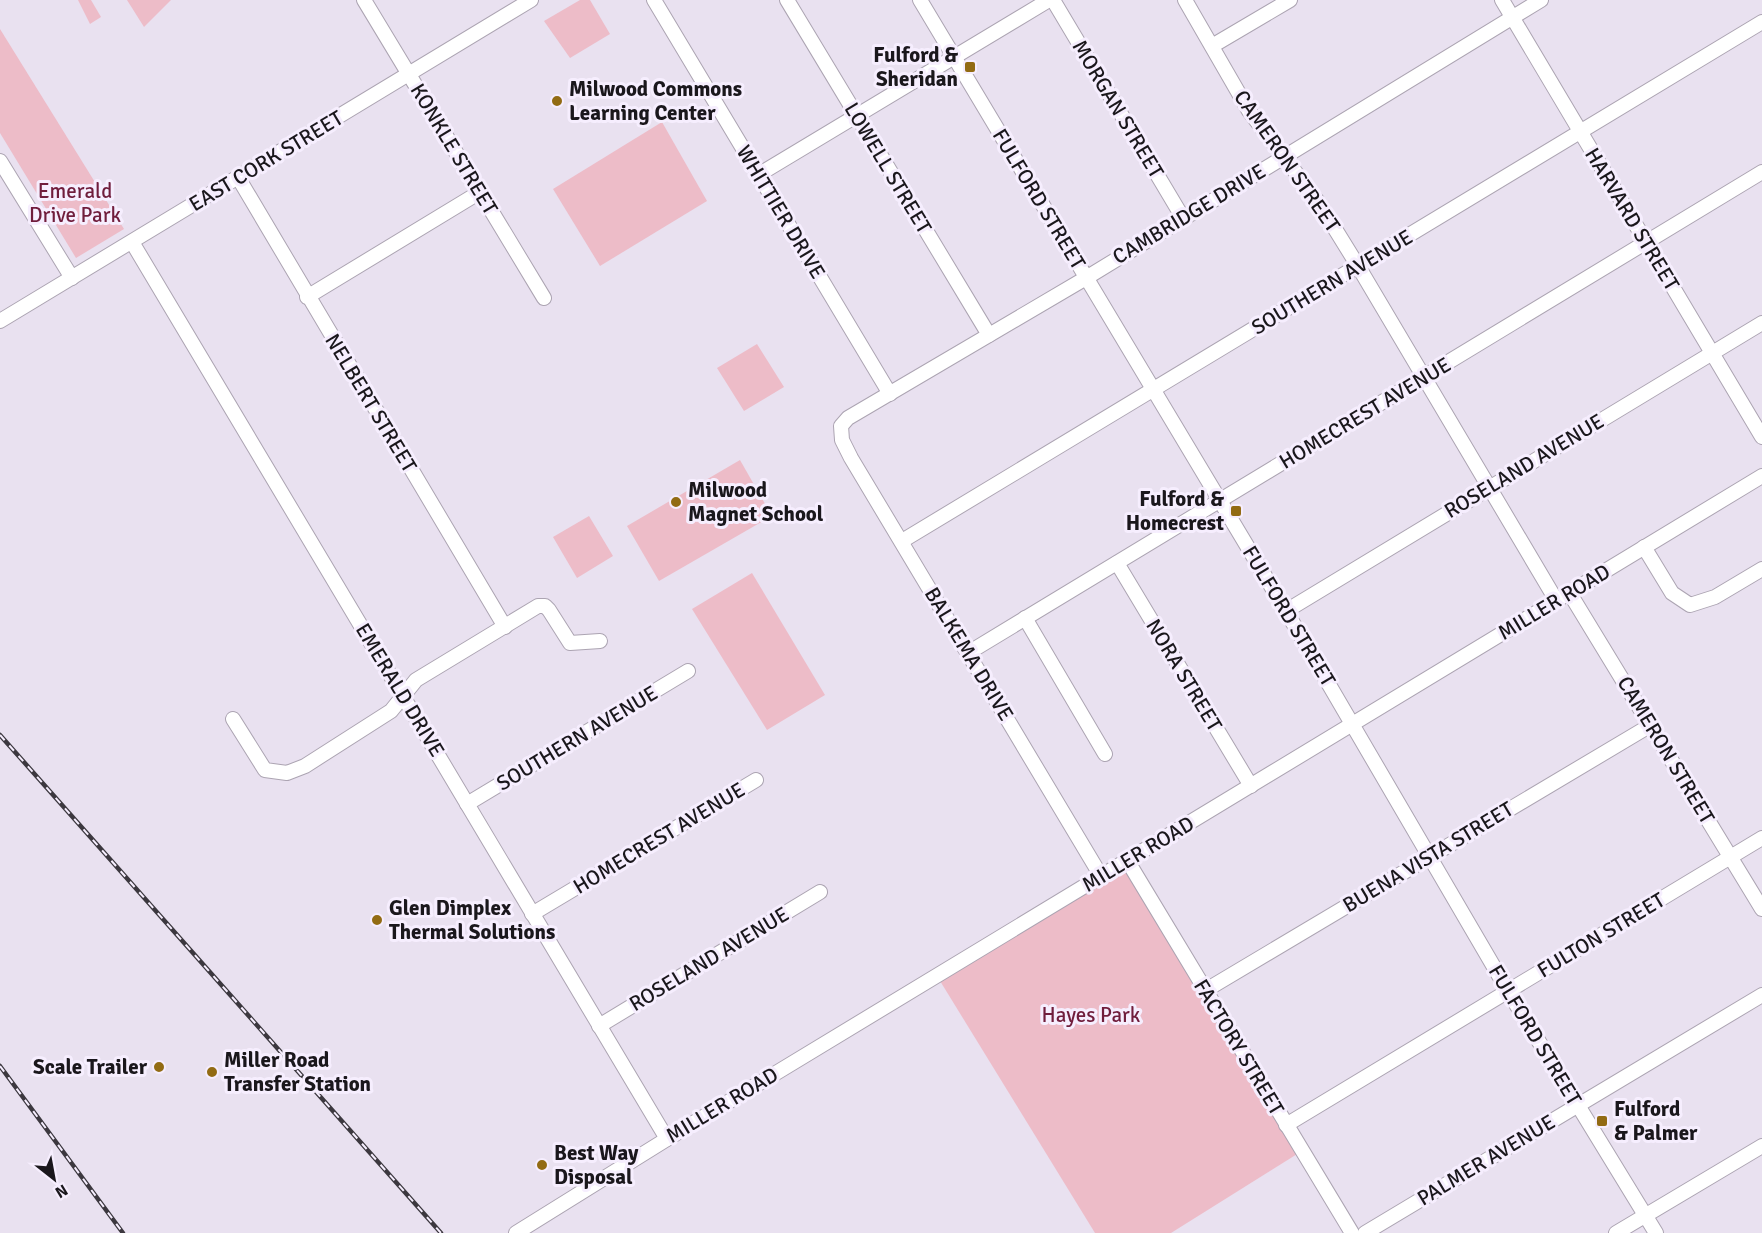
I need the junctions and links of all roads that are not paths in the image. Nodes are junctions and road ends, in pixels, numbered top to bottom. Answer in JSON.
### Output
{"nodes":[{"id":1,"x":364,"y":0,"type":"edge"},
{"id":2,"x":531,"y":0,"type":"edge"},
{"id":3,"x":654,"y":0,"type":"edge"},
{"id":4,"x":787,"y":0,"type":"edge"},
{"id":5,"x":920,"y":0,"type":"edge"},
{"id":6,"x":1051,"y":0,"type":"edge"},
{"id":7,"x":1185,"y":0,"type":"edge"},
{"id":8,"x":1290,"y":0,"type":"edge"},
{"id":9,"x":1502,"y":0,"type":"edge"},
{"id":10,"x":1541,"y":0,"type":"edge"},
{"id":11,"x":1512,"y":17,"type":"junction"},
{"id":12,"x":1762,"y":22,"type":"edge"},
{"id":13,"x":1212,"y":46,"type":"junction"},
{"id":14,"x":954,"y":57,"type":"junction"},
{"id":15,"x":409,"y":74,"type":"junction"},
{"id":16,"x":856,"y":116,"type":"junction"},
{"id":17,"x":1579,"y":131,"type":"junction"},
{"id":18,"x":1285,"y":156,"type":"junction"},
{"id":19,"x":0,"y":161,"type":"edge"},
{"id":20,"x":1762,"y":172,"type":"edge"},
{"id":21,"x":758,"y":175,"type":"junction"},
{"id":22,"x":239,"y":178,"type":"junction"},
{"id":23,"x":480,"y":192,"type":"junction"},
{"id":24,"x":1183,"y":218,"type":"junction"},
{"id":25,"x":132,"y":242,"type":"junction"},
{"id":26,"x":1647,"y":243,"type":"junction"},
{"id":27,"x":1358,"y":266,"type":"junction"},
{"id":28,"x":72,"y":278,"type":"junction"},
{"id":29,"x":1086,"y":278,"type":"junction"},
{"id":30,"x":307,"y":297,"type":"junction"},
{"id":31,"x":544,"y":298,"type":"dead end"},
{"id":32,"x":0,"y":321,"type":"edge"},
{"id":33,"x":1762,"y":323,"type":"edge"},
{"id":34,"x":989,"y":335,"type":"junction"},
{"id":35,"x":1712,"y":353,"type":"junction"},
{"id":36,"x":1425,"y":376,"type":"junction"},
{"id":37,"x":1154,"y":391,"type":"junction"},
{"id":38,"x":890,"y":394,"type":"junction"},
{"id":39,"x":840,"y":432,"type":"joint"},
{"id":40,"x":1762,"y":437,"type":"edge"},
{"id":41,"x":1762,"y":476,"type":"edge"},
{"id":42,"x":1490,"y":486,"type":"junction"},
{"id":43,"x":1220,"y":500,"type":"junction"},
{"id":44,"x":902,"y":541,"type":"junction"},
{"id":45,"x":1644,"y":547,"type":"junction"},
{"id":46,"x":1117,"y":563,"type":"junction"},
{"id":47,"x":1762,"y":569,"type":"edge"},
{"id":48,"x":1569,"y":592,"type":"junction"},
{"id":49,"x":1556,"y":600,"type":"junction"},
{"id":50,"x":1287,"y":611,"type":"junction"},
{"id":51,"x":1025,"y":618,"type":"junction"},
{"id":52,"x":505,"y":627,"type":"junction"},
{"id":53,"x":600,"y":640,"type":"dead end"},
{"id":54,"x":968,"y":653,"type":"junction"},
{"id":55,"x":687,"y":671,"type":"dead end"},
{"id":56,"x":403,"y":696,"type":"junction"},
{"id":57,"x":233,"y":718,"type":"dead end"},
{"id":58,"x":1352,"y":725,"type":"junction"},
{"id":59,"x":1651,"y":725,"type":"junction"},
{"id":60,"x":1105,"y":754,"type":"dead end"},
{"id":61,"x":756,"y":780,"type":"dead end"},
{"id":62,"x":1251,"y":786,"type":"junction"},
{"id":63,"x":467,"y":804,"type":"junction"},
{"id":64,"x":1762,"y":838,"type":"edge"},
{"id":65,"x":1430,"y":857,"type":"junction"},
{"id":66,"x":1730,"y":857,"type":"junction"},
{"id":67,"x":1127,"y":861,"type":"junction"},
{"id":68,"x":1101,"y":876,"type":"junction"},
{"id":69,"x":820,"y":892,"type":"dead end"},
{"id":70,"x":1762,"y":909,"type":"edge"},
{"id":71,"x":532,"y":914,"type":"junction"},
{"id":72,"x":1206,"y":990,"type":"junction"},
{"id":73,"x":1508,"y":991,"type":"junction"},
{"id":74,"x":1762,"y":995,"type":"edge"},
{"id":75,"x":599,"y":1026,"type":"junction"},
{"id":76,"x":1578,"y":1104,"type":"junction"},
{"id":77,"x":1286,"y":1125,"type":"junction"},
{"id":78,"x":667,"y":1139,"type":"junction"},
{"id":79,"x":1762,"y":1146,"type":"edge"},
{"id":80,"x":1646,"y":1216,"type":"junction"},
{"id":81,"x":516,"y":1233,"type":"edge"},
{"id":82,"x":1352,"y":1233,"type":"edge"},
{"id":83,"x":1365,"y":1233,"type":"edge"},
{"id":84,"x":1616,"y":1233,"type":"edge"},
{"id":85,"x":1656,"y":1233,"type":"edge"}],
"edges":[{"from":1,"to":15,"type":"street","name":"KONKLE STREET"},
{"from":2,"to":15,"type":"street","name":"EAST CORK STREET"},
{"from":3,"to":21,"type":"street","name":"WHITTIER DRIVE"},
{"from":4,"to":16,"type":"street","name":"LOWELL STREET"},
{"from":5,"to":14,"type":"street","name":"FULFORD STREET"},
{"from":6,"to":14,"type":"street"},
{"from":6,"to":24,"type":"street","name":"MORGAN STREET"},
{"from":7,"to":13,"type":"street","name":"CAMERON STREET"},
{"from":8,"to":13,"type":"street"},
{"from":9,"to":11,"type":"street","name":"HARVARD STREET"},
{"from":10,"to":11,"type":"street","name":"CAMBRIDGE DRIVE"},
{"from":11,"to":17,"type":"street","name":"HARVARD STREET"},
{"from":11,"to":18,"type":"street","name":"CAMBRIDGE DRIVE"},
{"from":12,"to":17,"type":"street","name":"SOUTHERN AVENUE"},
{"from":13,"to":18,"type":"street","name":"CAMERON STREET"},
{"from":14,"to":16,"type":"street"},
{"from":14,"to":29,"type":"street","name":"FULFORD STREET"},
{"from":15,"to":22,"type":"street","name":"EAST CORK STREET"},
{"from":15,"to":23,"type":"street","name":"KONKLE STREET"},
{"from":16,"to":21,"type":"street"},
{"from":16,"to":34,"type":"street","name":"LOWELL STREET"},
{"from":17,"to":26,"type":"street","name":"HARVARD STREET"},
{"from":17,"to":27,"type":"street","name":"SOUTHERN AVENUE"},
{"from":18,"to":24,"type":"street","name":"CAMBRIDGE DRIVE"},
{"from":18,"to":27,"type":"street","name":"CAMERON STREET"},
{"from":19,"to":28,"type":"street"},
{"from":20,"to":26,"type":"street","name":"HOMECREST AVENUE"},
{"from":21,"to":38,"type":"street","name":"WHITTIER DRIVE"},
{"from":22,"to":25,"type":"street","name":"EAST CORK STREET"},
{"from":22,"to":30,"type":"street","name":"NELBERT STREET"},
{"from":23,"to":30,"type":"street"},
{"from":23,"to":31,"type":"street","name":"KONKLE STREET"},
{"from":24,"to":29,"type":"street","name":"CAMBRIDGE DRIVE"},
{"from":25,"to":28,"type":"street","name":"EAST CORK STREET"},
{"from":25,"to":56,"type":"street","name":"EMERALD DRIVE"},
{"from":26,"to":35,"type":"street","name":"HARVARD STREET"},
{"from":26,"to":36,"type":"street","name":"HOMECREST AVENUE"},
{"from":27,"to":36,"type":"street","name":"CAMERON STREET"},
{"from":27,"to":37,"type":"street","name":"SOUTHERN AVENUE"},
{"from":28,"to":32,"type":"street","name":"EAST CORK STREET"},
{"from":29,"to":34,"type":"street","name":"CAMBRIDGE DRIVE"},
{"from":29,"to":37,"type":"street","name":"FULFORD STREET"},
{"from":30,"to":52,"type":"street","name":"NELBERT STREET"},
{"from":33,"to":35,"type":"street","name":"ROSELAND AVENUE"},
{"from":34,"to":38,"type":"street","name":"CAMBRIDGE DRIVE"},
{"from":35,"to":40,"type":"street","name":"HARVARD STREET"},
{"from":35,"to":42,"type":"street","name":"ROSELAND AVENUE"},
{"from":36,"to":42,"type":"street","name":"CAMERON STREET"},
{"from":36,"to":43,"type":"street","name":"HOMECREST AVENUE"},
{"from":37,"to":43,"type":"street","name":"FULFORD STREET"},
{"from":37,"to":44,"type":"street","name":"SOUTHERN AVENUE"},
{"from":38,"to":39,"type":"street","name":"CAMBRIDGE DRIVE"},
{"from":39,"to":44,"type":"street","name":"BALKEMA DRIVE"},
{"from":41,"to":45,"type":"street","name":"MILLER ROAD"},
{"from":42,"to":49,"type":"street","name":"CAMERON STREET"},
{"from":42,"to":50,"type":"street","name":"ROSELAND AVENUE"},
{"from":43,"to":46,"type":"street","name":"HOMECREST AVENUE"},
{"from":43,"to":50,"type":"street","name":"FULFORD STREET"},
{"from":44,"to":54,"type":"street","name":"BALKEMA DRIVE"},
{"from":45,"to":47,"type":"street"},
{"from":45,"to":48,"type":"street","name":"MILLER ROAD"},
{"from":46,"to":51,"type":"street","name":"HOMECREST AVENUE"},
{"from":46,"to":62,"type":"street","name":"NORA STREET"},
{"from":48,"to":49,"type":"street","name":"MILLER ROAD"},
{"from":48,"to":59,"type":"street","name":"CAMERON STREET"},
{"from":49,"to":58,"type":"street","name":"MILLER ROAD"},
{"from":50,"to":58,"type":"street","name":"FULFORD STREET"},
{"from":51,"to":54,"type":"street","name":"HOMECREST AVENUE"},
{"from":51,"to":60,"type":"street"},
{"from":52,"to":53,"type":"street"},
{"from":52,"to":56,"type":"street"},
{"from":54,"to":68,"type":"street","name":"BALKEMA DRIVE"},
{"from":55,"to":63,"type":"street","name":"SOUTHERN AVENUE"},
{"from":56,"to":57,"type":"street"},
{"from":56,"to":63,"type":"street","name":"EMERALD DRIVE"},
{"from":58,"to":62,"type":"street","name":"MILLER ROAD"},
{"from":58,"to":65,"type":"street","name":"FULFORD STREET"},
{"from":59,"to":65,"type":"street","name":"BUENA VISTA STREET"},
{"from":59,"to":66,"type":"street","name":"CAMERON STREET"},
{"from":61,"to":71,"type":"street","name":"HOMECREST AVENUE"},
{"from":62,"to":67,"type":"street","name":"MILLER ROAD"},
{"from":63,"to":71,"type":"street","name":"EMERALD DRIVE"},
{"from":64,"to":66,"type":"street","name":"FULTON STREET"},
{"from":65,"to":72,"type":"street","name":"BUENA VISTA STREET"},
{"from":65,"to":73,"type":"street","name":"FULFORD STREET"},
{"from":66,"to":70,"type":"street","name":"CAMERON STREET"},
{"from":66,"to":73,"type":"street","name":"FULTON STREET"},
{"from":67,"to":68,"type":"street","name":"MILLER ROAD"},
{"from":67,"to":72,"type":"street","name":"FACTORY STREET"},
{"from":68,"to":78,"type":"street","name":"MILLER ROAD"},
{"from":69,"to":75,"type":"street","name":"ROSELAND AVENUE"},
{"from":71,"to":75,"type":"street","name":"EMERALD DRIVE"},
{"from":72,"to":77,"type":"street","name":"FACTORY STREET"},
{"from":73,"to":76,"type":"street","name":"FULFORD STREET"},
{"from":73,"to":77,"type":"street","name":"FULTON STREET"},
{"from":74,"to":76,"type":"street","name":"PALMER AVENUE"},
{"from":75,"to":78,"type":"street","name":"EMERALD DRIVE"},
{"from":76,"to":80,"type":"street","name":"FULFORD STREET"},
{"from":76,"to":83,"type":"street","name":"PALMER AVENUE"},
{"from":77,"to":82,"type":"street","name":"FACTORY STREET"},
{"from":78,"to":81,"type":"street","name":"MILLER ROAD"},
{"from":79,"to":80,"type":"street"},
{"from":80,"to":84,"type":"street"},
{"from":80,"to":85,"type":"street","name":"FULFORD STREET"}]}
